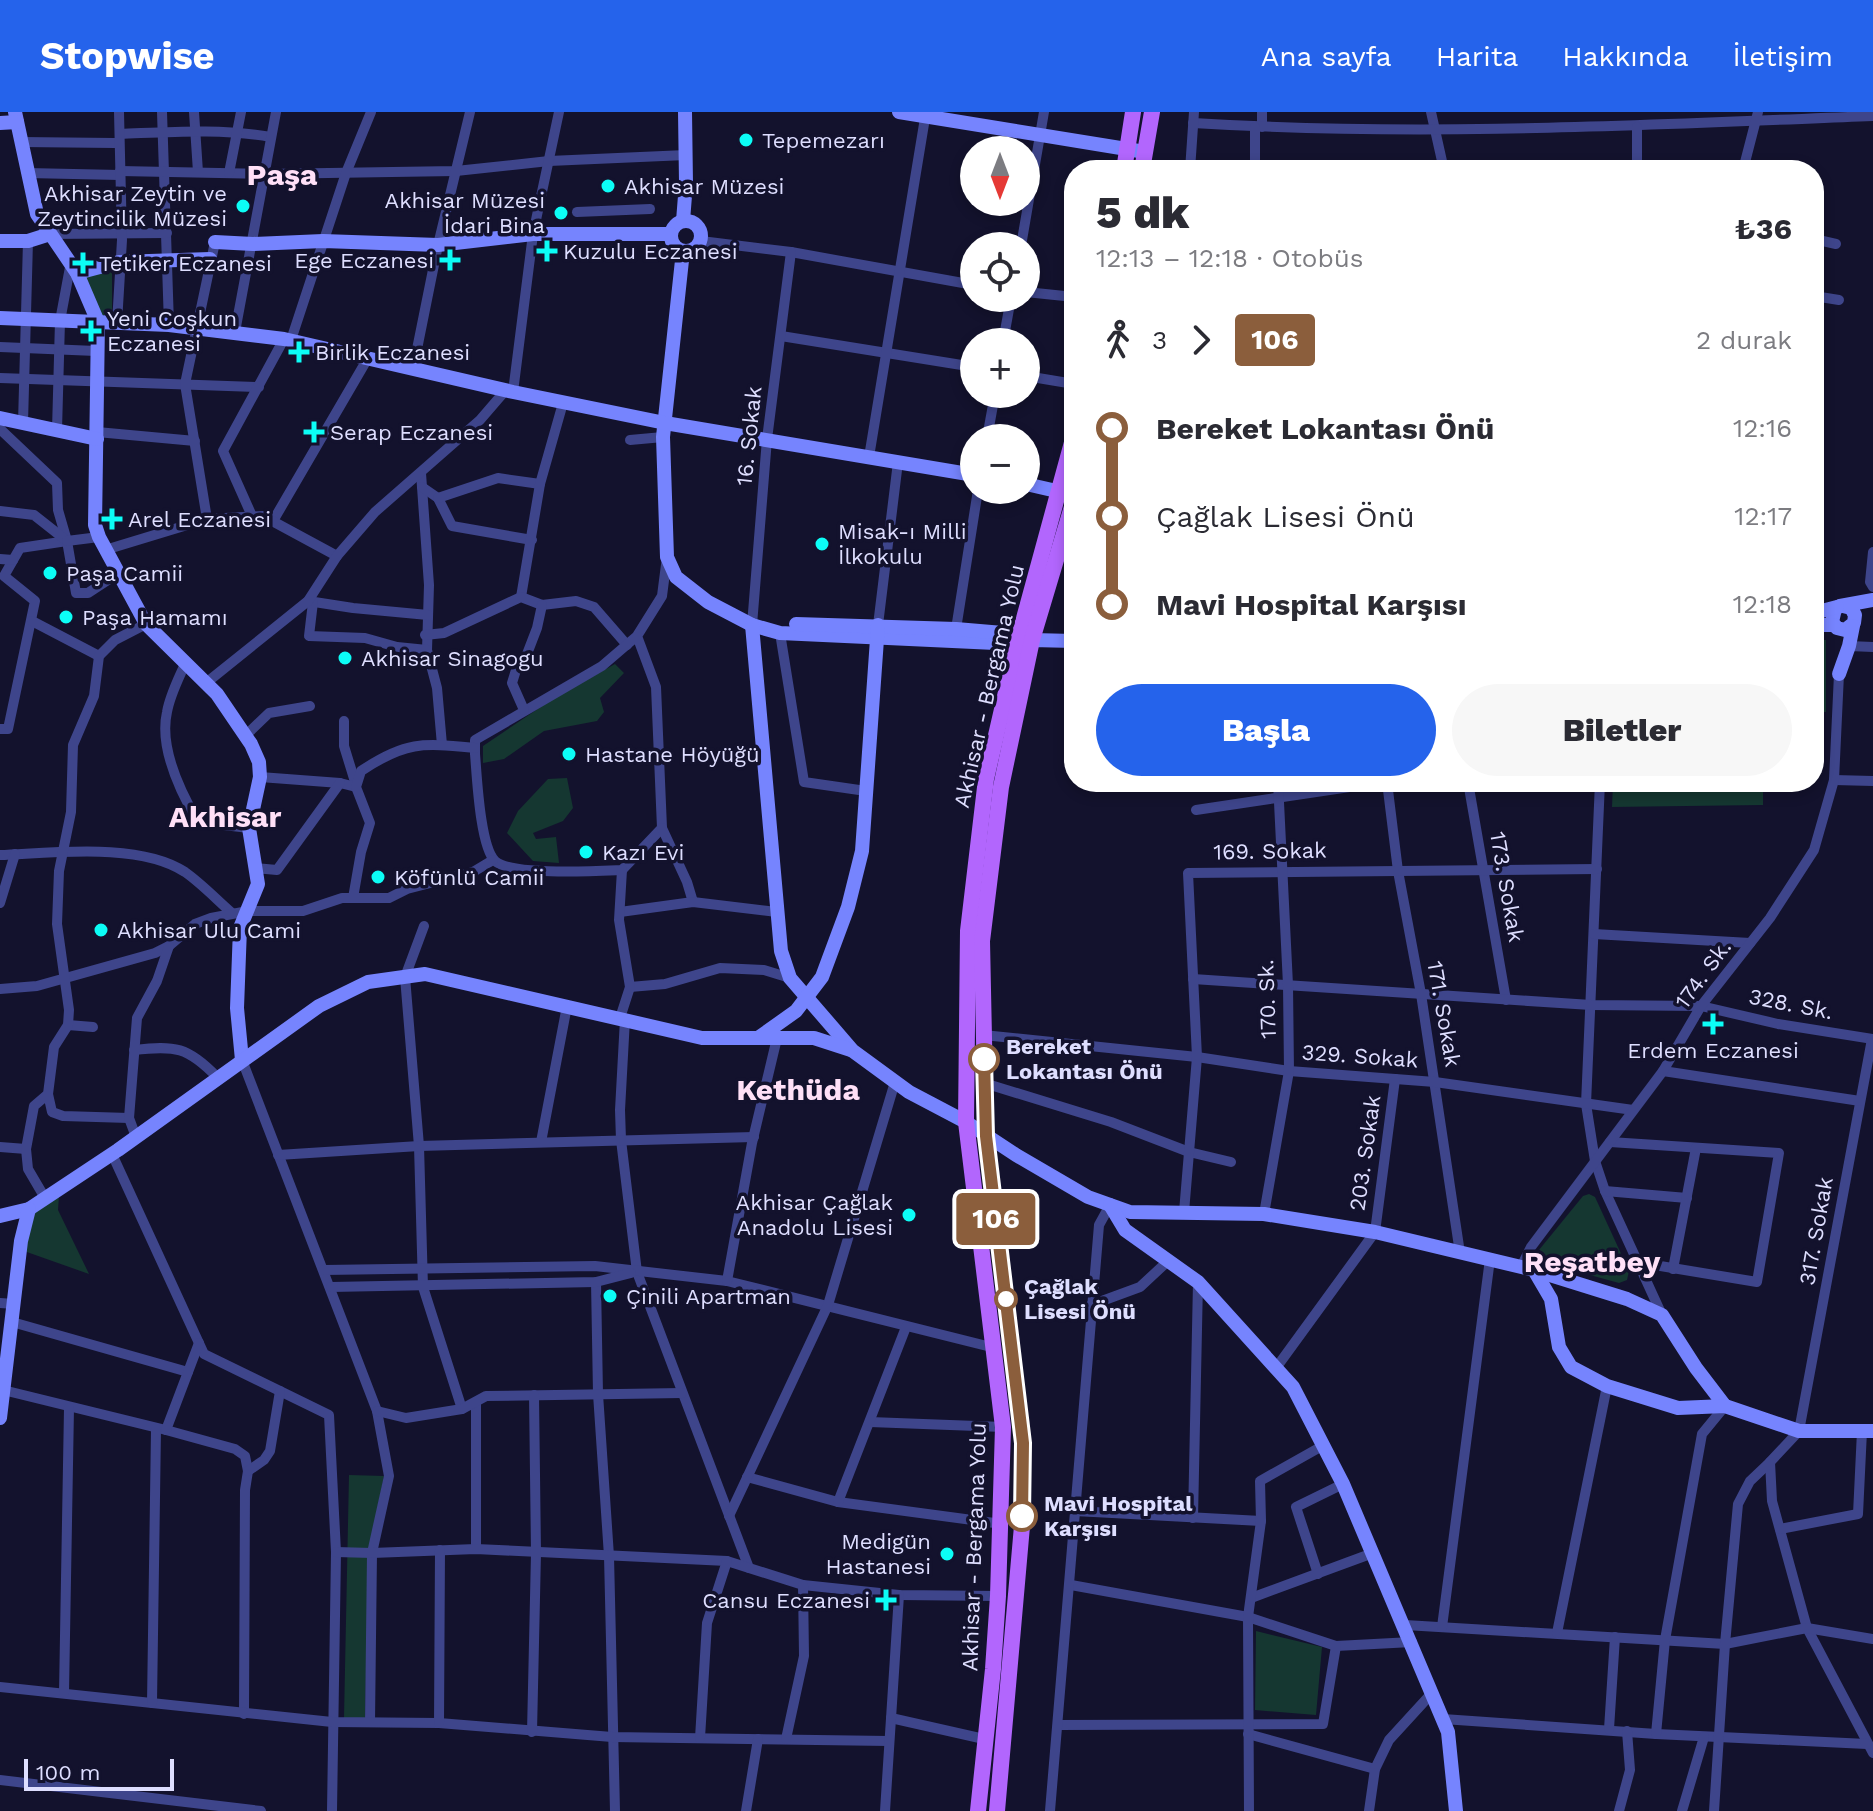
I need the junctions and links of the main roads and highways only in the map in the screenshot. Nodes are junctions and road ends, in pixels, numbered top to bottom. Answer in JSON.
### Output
{"nodes":[{"id":1,"x":1133,"y":112,"type":"edge"},
{"id":2,"x":1152,"y":112,"type":"edge"},
{"id":3,"x":1126,"y":160,"type":"edge"},
{"id":4,"x":1144,"y":160,"type":"edge"},
{"id":5,"x":1064,"y":511,"type":"edge"},
{"id":6,"x":1023,"y":639,"type":"junction"},
{"id":7,"x":978,"y":1811,"type":"edge"},
{"id":8,"x":997,"y":1811,"type":"edge"}],
"edges":[{"from":1,"to":3,"type":"main road"},
{"from":2,"to":4,"type":"main road"},
{"from":5,"to":6,"type":"main road","name":"Akhisar - Bergama Yolu"},
{"from":6,"to":7,"type":"main road","name":"Akhisar - Bergama Yolu"},
{"from":6,"to":8,"type":"main road","name":"Akhisar - Bergama Yolu"}]}
